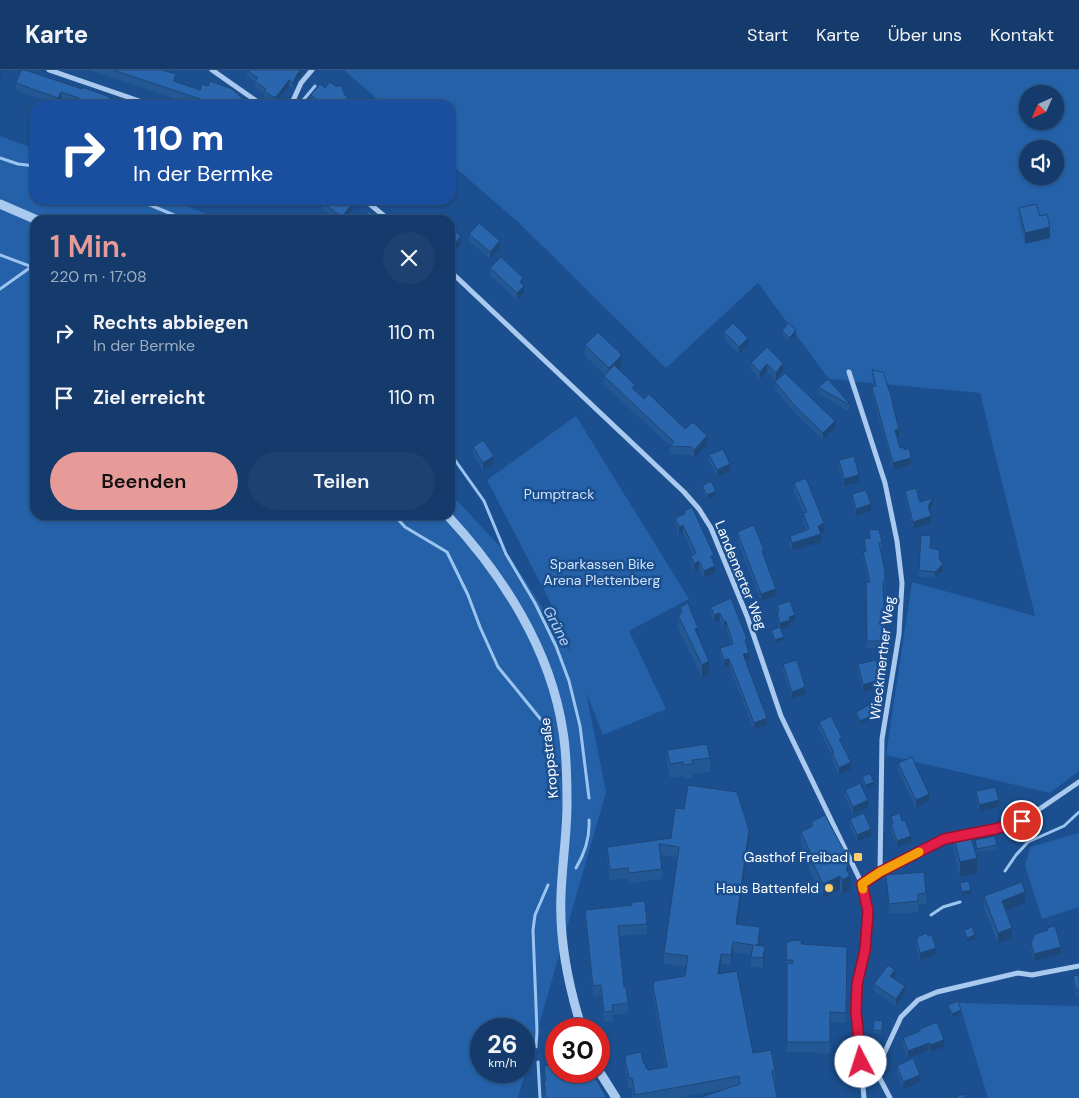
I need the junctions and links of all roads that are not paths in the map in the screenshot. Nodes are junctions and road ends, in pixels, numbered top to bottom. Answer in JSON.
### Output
{"nodes":[{"id":1,"x":49,"y":70,"type":"edge"},
{"id":2,"x":212,"y":70,"type":"edge"},
{"id":3,"x":312,"y":70,"type":"edge"},
{"id":4,"x":136,"y":100,"type":"edge"},
{"id":5,"x":255,"y":100,"type":"edge"},
{"id":6,"x":293,"y":100,"type":"edge"},
{"id":7,"x":0,"y":204,"type":"edge"},
{"id":8,"x":370,"y":205,"type":"edge"},
{"id":9,"x":382,"y":215,"type":"edge"},
{"id":10,"x":30,"y":217,"type":"edge"},
{"id":11,"x":455,"y":276,"type":"edge"},
{"id":12,"x":849,"y":372,"type":"dead end"},
{"id":13,"x":451,"y":520,"type":"edge"},
{"id":14,"x":1079,"y":782,"type":"edge"},
{"id":15,"x":880,"y":872,"type":"junction"},
{"id":16,"x":862,"y":884,"type":"junction"},
{"id":17,"x":1079,"y":966,"type":"edge"},
{"id":18,"x":579,"y":1018,"type":"edge"},
{"id":19,"x":876,"y":1071,"type":"junction"},
{"id":20,"x":863,"y":1079,"type":"junction"},
{"id":21,"x":607,"y":1083,"type":"edge"},
{"id":22,"x":616,"y":1098,"type":"edge"},
{"id":23,"x":864,"y":1098,"type":"edge"},
{"id":24,"x":890,"y":1098,"type":"edge"}],
"edges":[{"from":1,"to":4,"type":"street"},
{"from":2,"to":5,"type":"street"},
{"from":3,"to":6,"type":"street"},
{"from":7,"to":10,"type":"street"},
{"from":8,"to":9,"type":"street"},
{"from":11,"to":16,"type":"street","name":"Landemerter Weg"},
{"from":12,"to":15,"type":"street","name":"Wieckmerther Weg"},
{"from":13,"to":18,"type":"street","name":"Kroppstraße"},
{"from":14,"to":15,"type":"street"},
{"from":15,"to":16,"type":"street"},
{"from":16,"to":20,"type":"street","name":"Landemerter Weg"},
{"from":17,"to":19,"type":"street"},
{"from":19,"to":20,"type":"street"},
{"from":19,"to":24,"type":"street"},
{"from":20,"to":23,"type":"street","name":"Landemerter Weg"},
{"from":21,"to":22,"type":"street"}]}
